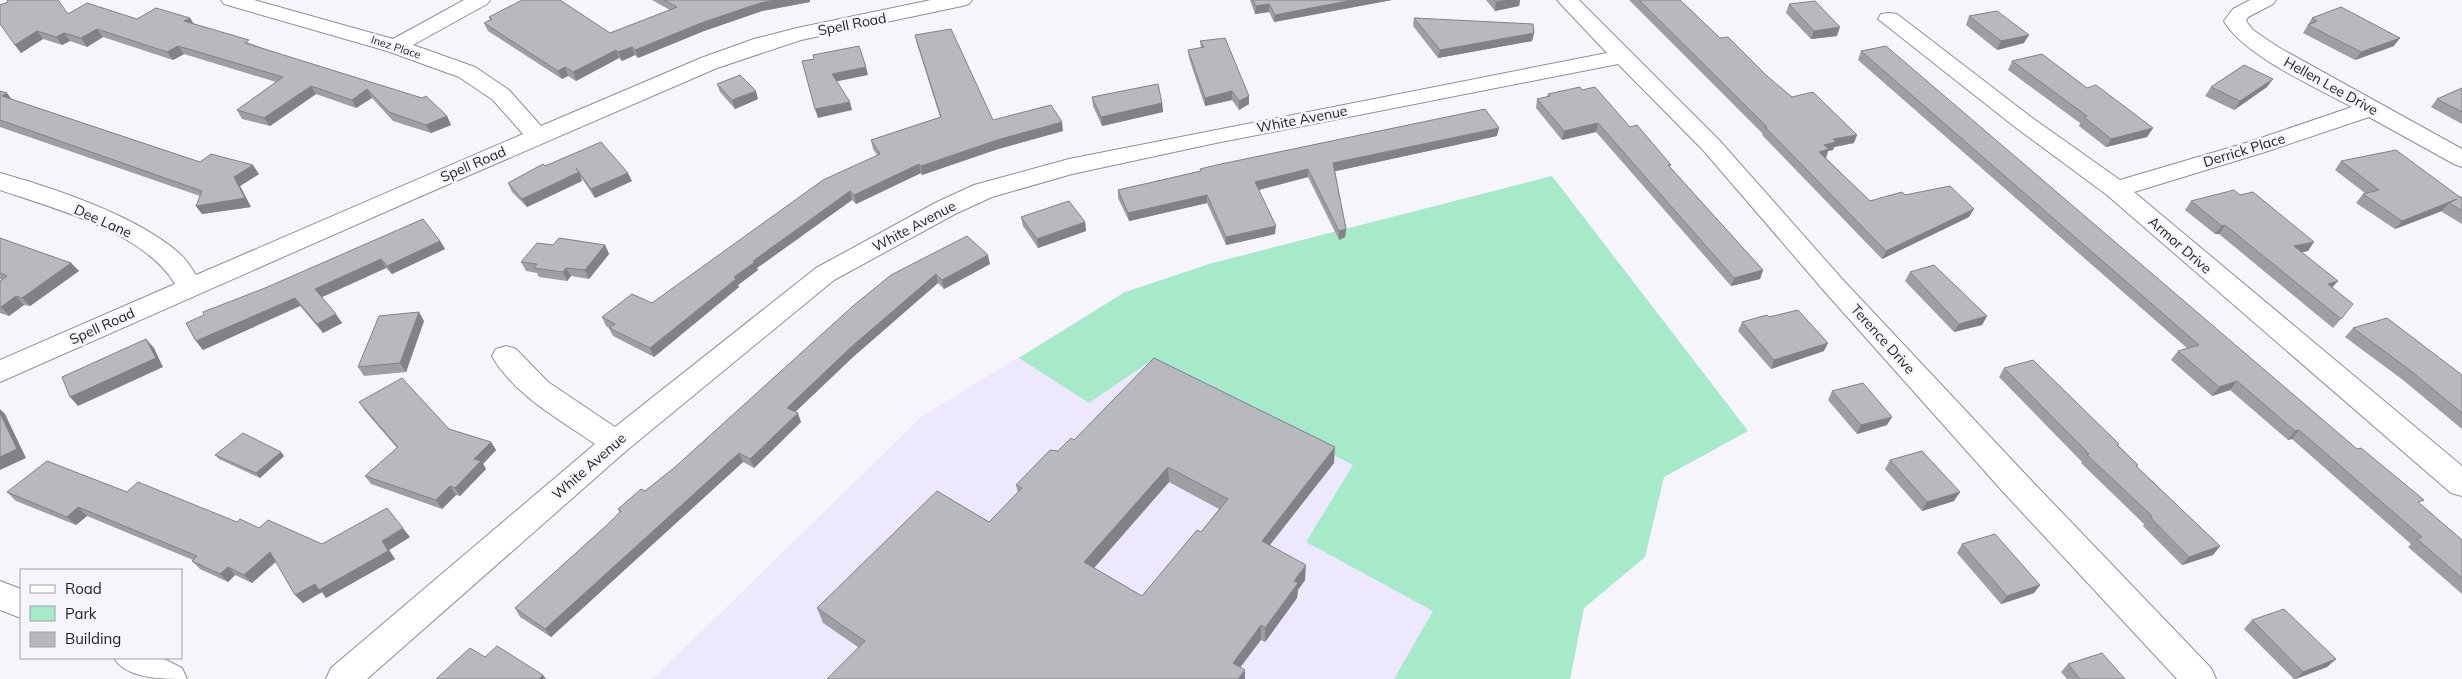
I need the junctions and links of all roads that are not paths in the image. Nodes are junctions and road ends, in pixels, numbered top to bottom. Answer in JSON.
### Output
{"nodes":[{"id":1,"x":231,"y":0,"type":"edge"},
{"id":2,"x":480,"y":0,"type":"edge"},
{"id":3,"x":962,"y":0,"type":"edge"},
{"id":4,"x":1567,"y":0,"type":"edge"},
{"id":5,"x":2264,"y":1,"type":"edge"},
{"id":6,"x":1889,"y":19,"type":"dead end"},
{"id":7,"x":395,"y":46,"type":"junction"},
{"id":8,"x":1622,"y":57,"type":"junction"},
{"id":9,"x":2370,"y":109,"type":"junction"},
{"id":10,"x":538,"y":137,"type":"junction"},
{"id":11,"x":2462,"y":159,"type":"edge"},
{"id":12,"x":0,"y":181,"type":"edge"},
{"id":13,"x":2116,"y":189,"type":"junction"},
{"id":14,"x":190,"y":287,"type":"junction"},
{"id":15,"x":506,"y":356,"type":"dead end"},
{"id":16,"x":0,"y":372,"type":"edge"},
{"id":17,"x":616,"y":443,"type":"junction"},
{"id":18,"x":2462,"y":484,"type":"edge"},
{"id":19,"x":0,"y":595,"type":"edge"},
{"id":20,"x":20,"y":604,"type":"edge"},
{"id":21,"x":133,"y":659,"type":"edge"},
{"id":22,"x":170,"y":679,"type":"edge"},
{"id":23,"x":344,"y":679,"type":"edge"},
{"id":24,"x":2199,"y":679,"type":"edge"}],
"edges":[{"from":1,"to":7,"type":"street","name":"Inez Place"},
{"from":2,"to":7,"type":"street"},
{"from":3,"to":10,"type":"street","name":"Spell Road"},
{"from":4,"to":8,"type":"street","name":"Terence Drive"},
{"from":5,"to":9,"type":"street","name":"Hellen Lee Drive"},
{"from":6,"to":13,"type":"street","name":"Armor Drive"},
{"from":7,"to":10,"type":"street","name":"Inez Place"},
{"from":8,"to":17,"type":"street","name":"White Avenue"},
{"from":8,"to":24,"type":"street","name":"Terence Drive"},
{"from":9,"to":11,"type":"street","name":"Hellen Lee Drive"},
{"from":9,"to":13,"type":"street","name":"Derrick Place"},
{"from":10,"to":14,"type":"street","name":"Spell Road"},
{"from":12,"to":14,"type":"street","name":"Dee Lane"},
{"from":13,"to":18,"type":"street","name":"Armor Drive"},
{"from":14,"to":16,"type":"street","name":"Spell Road"},
{"from":15,"to":17,"type":"street"},
{"from":17,"to":23,"type":"street","name":"White Avenue"},
{"from":19,"to":20,"type":"street"},
{"from":21,"to":22,"type":"street"}]}
